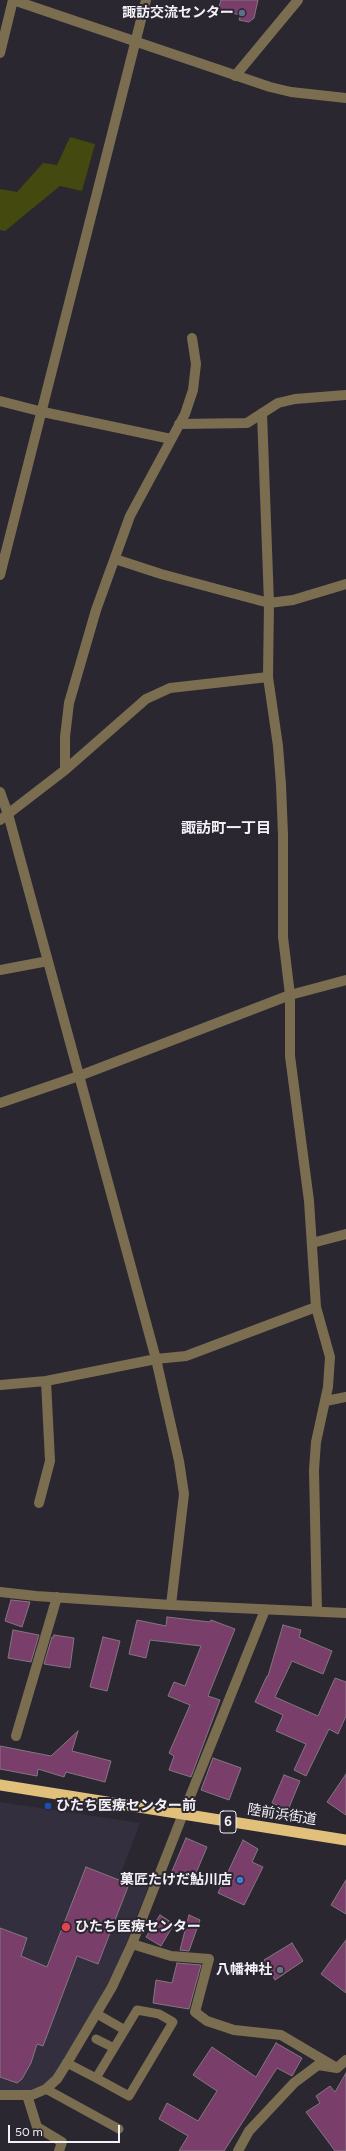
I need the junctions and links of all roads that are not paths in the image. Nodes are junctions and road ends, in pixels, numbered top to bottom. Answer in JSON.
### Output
{"nodes":[{"id":1,"x":13,"y":0,"type":"edge"},
{"id":2,"x":146,"y":0,"type":"edge"},
{"id":3,"x":298,"y":0,"type":"edge"},
{"id":4,"x":135,"y":41,"type":"junction"},
{"id":5,"x":0,"y":53,"type":"edge"},
{"id":6,"x":235,"y":76,"type":"junction"},
{"id":7,"x":346,"y":98,"type":"edge"},
{"id":8,"x":192,"y":338,"type":"dead end"},
{"id":9,"x":346,"y":395,"type":"edge"},
{"id":10,"x":0,"y":401,"type":"edge"},
{"id":11,"x":42,"y":412,"type":"junction"},
{"id":12,"x":262,"y":413,"type":"junction"},
{"id":13,"x":179,"y":424,"type":"junction"},
{"id":14,"x":171,"y":438,"type":"junction"},
{"id":15,"x":115,"y":559,"type":"junction"},
{"id":16,"x":0,"y":575,"type":"edge"},
{"id":17,"x":346,"y":584,"type":"edge"},
{"id":18,"x":269,"y":603,"type":"junction"},
{"id":19,"x":268,"y":677,"type":"junction"},
{"id":20,"x":65,"y":770,"type":"junction"},
{"id":21,"x":0,"y":792,"type":"edge"},
{"id":22,"x":4,"y":817,"type":"edge"},
{"id":23,"x":48,"y":961,"type":"junction"},
{"id":24,"x":0,"y":970,"type":"edge"},
{"id":25,"x":346,"y":980,"type":"edge"},
{"id":26,"x":290,"y":995,"type":"junction"},
{"id":27,"x":78,"y":1076,"type":"junction"},
{"id":28,"x":0,"y":1103,"type":"edge"},
{"id":29,"x":346,"y":1234,"type":"edge"},
{"id":30,"x":312,"y":1243,"type":"junction"},
{"id":31,"x":316,"y":1307,"type":"junction"},
{"id":32,"x":156,"y":1359,"type":"junction"},
{"id":33,"x":46,"y":1380,"type":"junction"},
{"id":34,"x":0,"y":1384,"type":"edge"},
{"id":35,"x":346,"y":1397,"type":"edge"},
{"id":36,"x":326,"y":1401,"type":"junction"},
{"id":37,"x":39,"y":1503,"type":"dead end"},
{"id":38,"x":0,"y":1592,"type":"edge"},
{"id":39,"x":57,"y":1597,"type":"junction"},
{"id":40,"x":171,"y":1605,"type":"junction"},
{"id":41,"x":264,"y":1610,"type":"junction"},
{"id":42,"x":317,"y":1611,"type":"junction"},
{"id":43,"x":346,"y":1613,"type":"edge"},
{"id":44,"x":16,"y":1736,"type":"dead end"},
{"id":45,"x":0,"y":1785,"type":"edge"},
{"id":46,"x":182,"y":1814,"type":"junction"},
{"id":47,"x":346,"y":1840,"type":"edge"},
{"id":48,"x":132,"y":1944,"type":"junction"},
{"id":49,"x":97,"y":2014,"type":"junction"},
{"id":50,"x":125,"y":2030,"type":"junction"},
{"id":51,"x":96,"y":2039,"type":"dead end"},
{"id":52,"x":114,"y":2048,"type":"junction"},
{"id":53,"x":346,"y":2060,"type":"edge"},
{"id":54,"x":67,"y":2062,"type":"junction"},
{"id":55,"x":337,"y":2068,"type":"junction"},
{"id":56,"x":96,"y":2078,"type":"junction"},
{"id":57,"x":46,"y":2090,"type":"junction"},
{"id":58,"x":0,"y":2095,"type":"edge"},
{"id":59,"x":27,"y":2095,"type":"junction"},
{"id":60,"x":119,"y":2129,"type":"dead end"},
{"id":61,"x":59,"y":2151,"type":"edge"},
{"id":62,"x":238,"y":2151,"type":"edge"}],
"edges":[{"from":1,"to":4,"type":"street"},
{"from":1,"to":5,"type":"street"},
{"from":2,"to":4,"type":"street"},
{"from":3,"to":6,"type":"street"},
{"from":4,"to":6,"type":"street"},
{"from":4,"to":11,"type":"street"},
{"from":6,"to":7,"type":"street"},
{"from":8,"to":13,"type":"street"},
{"from":9,"to":12,"type":"street"},
{"from":10,"to":11,"type":"street"},
{"from":11,"to":14,"type":"street"},
{"from":11,"to":16,"type":"street"},
{"from":12,"to":13,"type":"street"},
{"from":12,"to":18,"type":"street"},
{"from":13,"to":14,"type":"street"},
{"from":14,"to":15,"type":"street"},
{"from":15,"to":18,"type":"street"},
{"from":15,"to":20,"type":"street"},
{"from":17,"to":18,"type":"street"},
{"from":18,"to":19,"type":"street"},
{"from":19,"to":20,"type":"street"},
{"from":19,"to":26,"type":"street"},
{"from":20,"to":22,"type":"street"},
{"from":21,"to":22,"type":"street"},
{"from":22,"to":23,"type":"street"},
{"from":23,"to":24,"type":"street"},
{"from":23,"to":27,"type":"street"},
{"from":25,"to":26,"type":"street"},
{"from":26,"to":27,"type":"street"},
{"from":26,"to":30,"type":"street"},
{"from":27,"to":28,"type":"street"},
{"from":27,"to":32,"type":"street"},
{"from":29,"to":30,"type":"street"},
{"from":30,"to":31,"type":"street"},
{"from":31,"to":32,"type":"street"},
{"from":31,"to":36,"type":"street"},
{"from":32,"to":33,"type":"street"},
{"from":32,"to":40,"type":"street"},
{"from":33,"to":34,"type":"street"},
{"from":33,"to":37,"type":"street"},
{"from":35,"to":36,"type":"street"},
{"from":36,"to":42,"type":"street"},
{"from":38,"to":39,"type":"street"},
{"from":39,"to":40,"type":"street"},
{"from":39,"to":44,"type":"street"},
{"from":40,"to":41,"type":"street"},
{"from":41,"to":42,"type":"street"},
{"from":41,"to":46,"type":"street"},
{"from":42,"to":43,"type":"street"},
{"from":45,"to":46,"type":"highway","name":"陸前浜街道","number":"6"},
{"from":46,"to":47,"type":"highway","name":"陸前浜街道","number":"6"},
{"from":46,"to":48,"type":"street"},
{"from":48,"to":49,"type":"street"},
{"from":48,"to":55,"type":"street"},
{"from":49,"to":50,"type":"lane"},
{"from":49,"to":54,"type":"street"},
{"from":50,"to":52,"type":"lane"},
{"from":50,"to":56,"type":"lane"},
{"from":51,"to":52,"type":"lane"},
{"from":52,"to":56,"type":"lane"},
{"from":53,"to":55,"type":"street"},
{"from":54,"to":56,"type":"lane"},
{"from":54,"to":57,"type":"street"},
{"from":55,"to":62,"type":"street"},
{"from":57,"to":59,"type":"street"},
{"from":57,"to":60,"type":"lane"},
{"from":58,"to":59,"type":"street"},
{"from":59,"to":61,"type":"street"}]}
